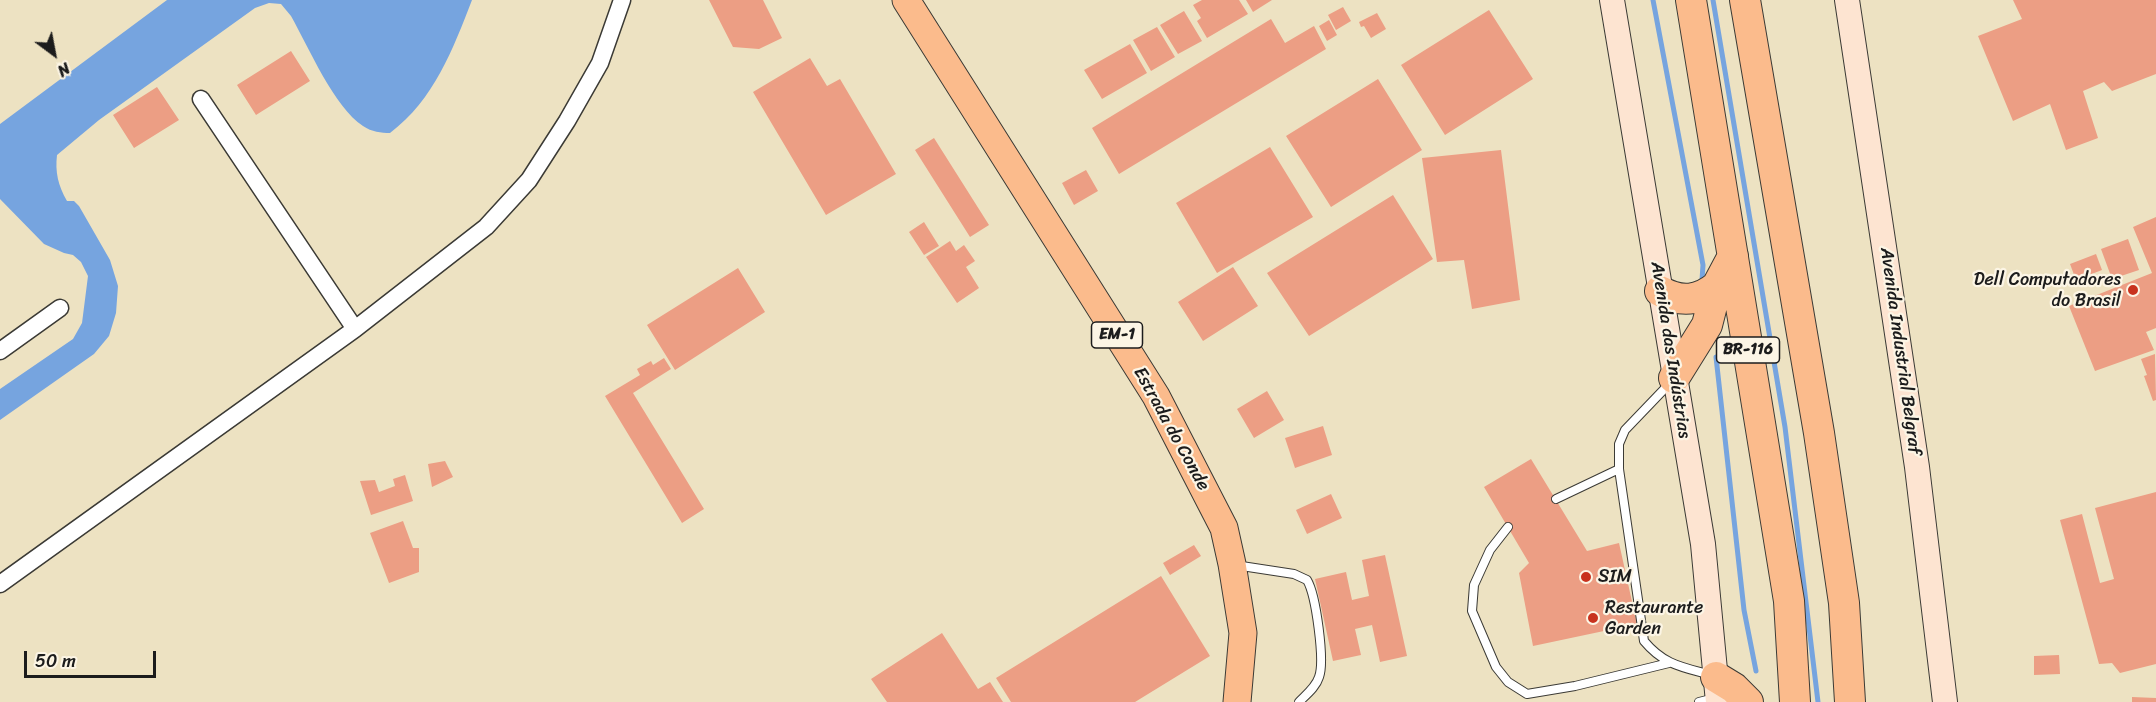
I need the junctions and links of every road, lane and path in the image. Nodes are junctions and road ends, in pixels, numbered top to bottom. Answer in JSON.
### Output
{"nodes":[{"id":1,"x":622,"y":0,"type":"edge"},
{"id":2,"x":906,"y":0,"type":"edge"},
{"id":3,"x":1612,"y":0,"type":"edge"},
{"id":4,"x":1690,"y":0,"type":"edge"},
{"id":5,"x":1847,"y":0,"type":"edge"},
{"id":6,"x":1751,"y":7,"type":"edge"},
{"id":7,"x":201,"y":99,"type":"dead end"},
{"id":8,"x":1733,"y":256,"type":"junction"},
{"id":9,"x":1717,"y":286,"type":"junction"},
{"id":10,"x":1660,"y":291,"type":"junction"},
{"id":11,"x":60,"y":308,"type":"dead end"},
{"id":12,"x":355,"y":329,"type":"junction"},
{"id":13,"x":0,"y":351,"type":"edge"},
{"id":14,"x":1674,"y":378,"type":"junction"},
{"id":15,"x":1619,"y":469,"type":"junction"},
{"id":16,"x":1556,"y":499,"type":"dead end"},
{"id":17,"x":1508,"y":527,"type":"dead end"},
{"id":18,"x":1232,"y":564,"type":"junction"},
{"id":19,"x":0,"y":584,"type":"edge"},
{"id":20,"x":1670,"y":663,"type":"junction"},
{"id":21,"x":1713,"y":694,"type":"edge"},
{"id":22,"x":1237,"y":702,"type":"edge"},
{"id":23,"x":1299,"y":702,"type":"edge"},
{"id":24,"x":1748,"y":702,"type":"edge"},
{"id":25,"x":1795,"y":702,"type":"edge"},
{"id":26,"x":1850,"y":702,"type":"edge"},
{"id":27,"x":1945,"y":702,"type":"edge"}],
"edges":[{"from":1,"to":12,"type":"street"},
{"from":2,"to":18,"type":"main road","name":"Estrada do Conde","number":"EM-1"},
{"from":3,"to":10,"type":"main road","name":"Avenida das Indústrias"},
{"from":4,"to":8,"type":"highway","number":"BR-116"},
{"from":5,"to":27,"type":"main road","name":"Avenida Industrial Belgraf"},
{"from":6,"to":26,"type":"highway","number":"BR-116"},
{"from":7,"to":12,"type":"street"},
{"from":8,"to":9,"type":"highway"},
{"from":8,"to":25,"type":"highway","number":"BR-116"},
{"from":9,"to":10,"type":"highway"},
{"from":9,"to":14,"type":"highway"},
{"from":10,"to":14,"type":"main road","name":"Avenida das Indústrias"},
{"from":11,"to":13,"type":"street"},
{"from":12,"to":19,"type":"street"},
{"from":14,"to":15,"type":"lane"},
{"from":14,"to":21,"type":"main road","name":"Avenida das Indústrias"},
{"from":15,"to":16,"type":"lane"},
{"from":15,"to":20,"type":"lane"},
{"from":17,"to":20,"type":"lane"},
{"from":18,"to":22,"type":"main road","name":"Estrada do Conde","number":"EM-1"},
{"from":18,"to":23,"type":"lane"},
{"from":20,"to":21,"type":"lane"},
{"from":21,"to":24,"type":"highway"}]}
